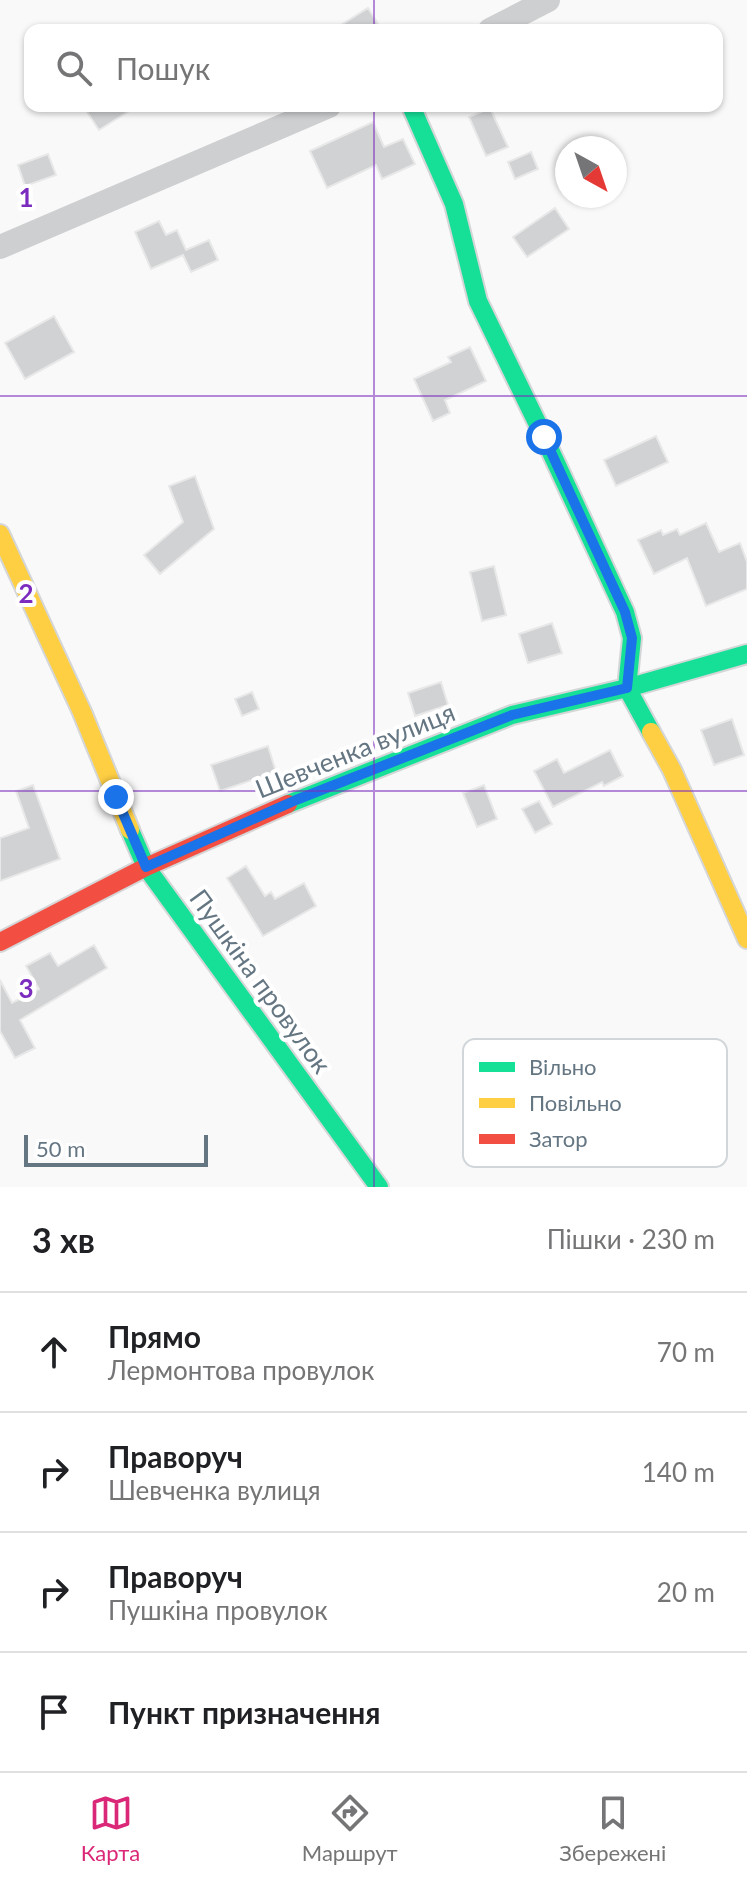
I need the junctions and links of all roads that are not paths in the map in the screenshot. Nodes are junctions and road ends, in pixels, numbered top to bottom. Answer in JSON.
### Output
{"nodes":[{"id":1,"x":548,"y":0,"type":"edge"},
{"id":2,"x":502,"y":24,"type":"edge"},
{"id":3,"x":315,"y":112,"type":"edge"},
{"id":4,"x":414,"y":112,"type":"edge"},
{"id":5,"x":0,"y":247,"type":"edge"},
{"id":6,"x":0,"y":534,"type":"edge"},
{"id":7,"x":747,"y":654,"type":"edge"},
{"id":8,"x":627,"y":688,"type":"junction"},
{"id":9,"x":146,"y":867,"type":"junction"},
{"id":10,"x":747,"y":939,"type":"edge"},
{"id":11,"x":0,"y":942,"type":"edge"},
{"id":12,"x":379,"y":1187,"type":"edge"}],
"edges":[{"from":1,"to":2,"type":"street"},
{"from":3,"to":5,"type":"street"},
{"from":4,"to":8,"type":"street"},
{"from":6,"to":9,"type":"street","name":"Пушкіна провулок"},
{"from":7,"to":8,"type":"street","name":"Шевченка вулиця"},
{"from":8,"to":9,"type":"street","name":"Шевченка вулиця"},
{"from":8,"to":10,"type":"street"},
{"from":9,"to":11,"type":"street","name":"Шевченка вулиця"},
{"from":9,"to":12,"type":"street","name":"Пушкіна провулок"}]}
